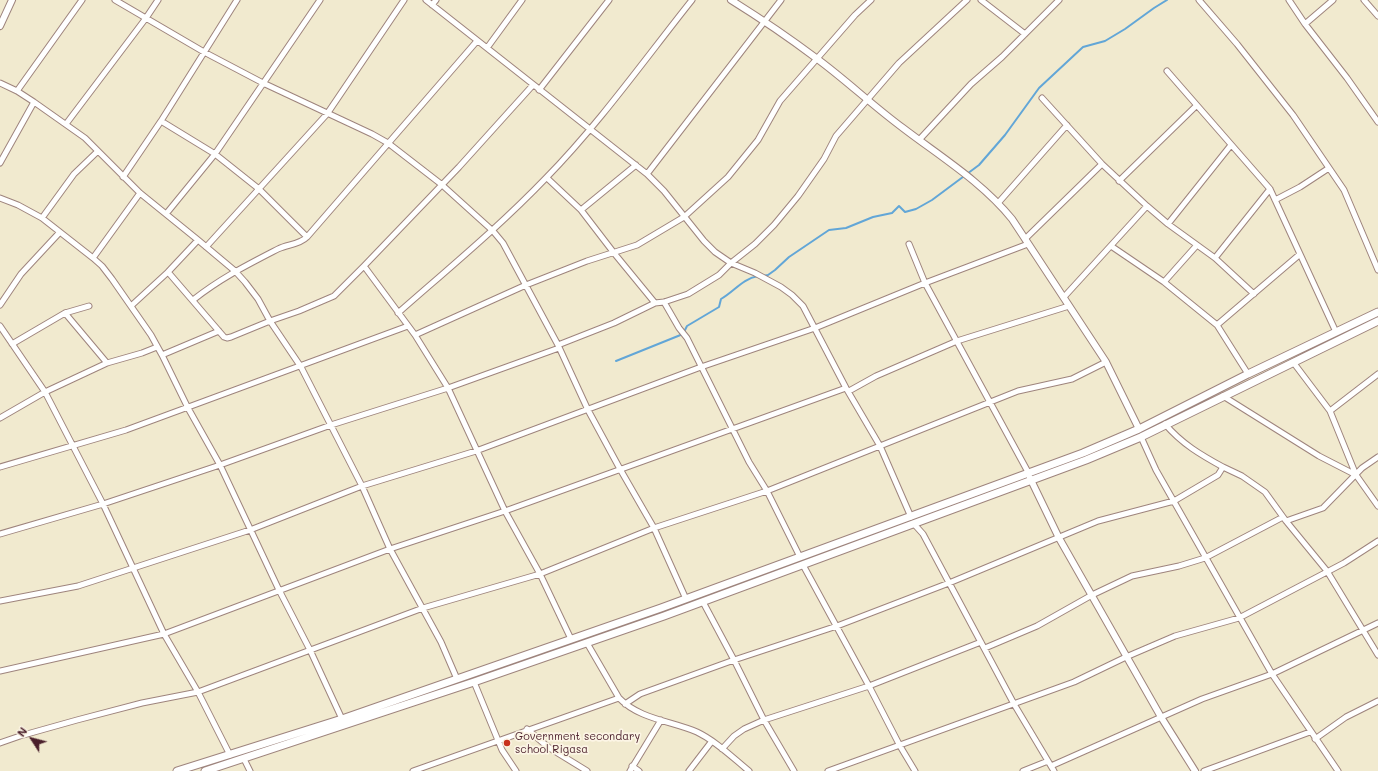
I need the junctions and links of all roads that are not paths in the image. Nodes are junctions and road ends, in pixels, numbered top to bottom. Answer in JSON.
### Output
{"nodes":[{"id":1,"x":12,"y":0,"type":"edge"},
{"id":2,"x":82,"y":0,"type":"edge"},
{"id":3,"x":115,"y":0,"type":"edge"},
{"id":4,"x":158,"y":0,"type":"edge"},
{"id":5,"x":237,"y":0,"type":"edge"},
{"id":6,"x":320,"y":0,"type":"edge"},
{"id":7,"x":404,"y":0,"type":"edge"},
{"id":8,"x":426,"y":0,"type":"edge"},
{"id":9,"x":436,"y":0,"type":"edge"},
{"id":10,"x":522,"y":0,"type":"edge"},
{"id":11,"x":609,"y":0,"type":"edge"},
{"id":12,"x":692,"y":0,"type":"edge"},
{"id":13,"x":731,"y":0,"type":"edge"},
{"id":14,"x":781,"y":0,"type":"edge"},
{"id":15,"x":871,"y":0,"type":"edge"},
{"id":16,"x":967,"y":0,"type":"edge"},
{"id":17,"x":981,"y":0,"type":"edge"},
{"id":18,"x":1059,"y":0,"type":"edge"},
{"id":19,"x":1199,"y":0,"type":"edge"},
{"id":20,"x":1289,"y":0,"type":"edge"},
{"id":21,"x":1333,"y":0,"type":"edge"},
{"id":22,"x":1364,"y":0,"type":"edge"},
{"id":23,"x":432,"y":5,"type":"junction"},
{"id":24,"x":1378,"y":16,"type":"edge"},
{"id":25,"x":146,"y":18,"type":"junction"},
{"id":26,"x":764,"y":21,"type":"junction"},
{"id":27,"x":1305,"y":24,"type":"junction"},
{"id":28,"x":0,"y":26,"type":"edge"},
{"id":29,"x":1025,"y":34,"type":"junction"},
{"id":30,"x":477,"y":41,"type":"junction"},
{"id":31,"x":487,"y":48,"type":"junction"},
{"id":32,"x":204,"y":52,"type":"junction"},
{"id":33,"x":816,"y":58,"type":"junction"},
{"id":34,"x":1167,"y":71,"type":"dead end"},
{"id":35,"x":0,"y":83,"type":"edge"},
{"id":36,"x":264,"y":83,"type":"junction"},
{"id":37,"x":532,"y":85,"type":"junction"},
{"id":38,"x":539,"y":90,"type":"junction"},
{"id":39,"x":17,"y":91,"type":"junction"},
{"id":40,"x":1042,"y":98,"type":"dead end"},
{"id":41,"x":867,"y":100,"type":"junction"},
{"id":42,"x":34,"y":102,"type":"junction"},
{"id":43,"x":1196,"y":106,"type":"junction"},
{"id":44,"x":327,"y":114,"type":"junction"},
{"id":45,"x":161,"y":121,"type":"junction"},
{"id":46,"x":1378,"y":122,"type":"edge"},
{"id":47,"x":66,"y":124,"type":"junction"},
{"id":48,"x":1067,"y":125,"type":"junction"},
{"id":49,"x":590,"y":130,"type":"junction"},
{"id":50,"x":919,"y":140,"type":"junction"},
{"id":51,"x":388,"y":143,"type":"junction"},
{"id":52,"x":1231,"y":145,"type":"junction"},
{"id":53,"x":98,"y":151,"type":"junction"},
{"id":54,"x":215,"y":154,"type":"junction"},
{"id":55,"x":0,"y":163,"type":"edge"},
{"id":56,"x":1102,"y":164,"type":"junction"},
{"id":57,"x":636,"y":165,"type":"junction"},
{"id":58,"x":1329,"y":168,"type":"junction"},
{"id":59,"x":647,"y":174,"type":"junction"},
{"id":60,"x":123,"y":177,"type":"junction"},
{"id":61,"x":547,"y":178,"type":"junction"},
{"id":62,"x":1119,"y":181,"type":"junction"},
{"id":63,"x":441,"y":184,"type":"junction"},
{"id":64,"x":1270,"y":189,"type":"junction"},
{"id":65,"x":259,"y":190,"type":"junction"},
{"id":66,"x":140,"y":193,"type":"junction"},
{"id":67,"x":0,"y":198,"type":"edge"},
{"id":68,"x":1274,"y":200,"type":"junction"},
{"id":69,"x":999,"y":202,"type":"junction"},
{"id":70,"x":1147,"y":206,"type":"junction"},
{"id":71,"x":581,"y":210,"type":"junction"},
{"id":72,"x":166,"y":214,"type":"junction"},
{"id":73,"x":684,"y":217,"type":"junction"},
{"id":74,"x":42,"y":218,"type":"junction"},
{"id":75,"x":1168,"y":224,"type":"junction"},
{"id":76,"x":493,"y":230,"type":"junction"},
{"id":77,"x":60,"y":232,"type":"junction"},
{"id":78,"x":307,"y":237,"type":"junction"},
{"id":79,"x":198,"y":240,"type":"junction"},
{"id":80,"x":1026,"y":242,"type":"junction"},
{"id":81,"x":909,"y":244,"type":"dead end"},
{"id":82,"x":1197,"y":245,"type":"junction"},
{"id":83,"x":1111,"y":246,"type":"junction"},
{"id":84,"x":206,"y":247,"type":"junction"},
{"id":85,"x":614,"y":254,"type":"junction"},
{"id":86,"x":1299,"y":255,"type":"junction"},
{"id":87,"x":93,"y":258,"type":"junction"},
{"id":88,"x":1215,"y":258,"type":"junction"},
{"id":89,"x":731,"y":263,"type":"junction"},
{"id":90,"x":364,"y":266,"type":"junction"},
{"id":91,"x":1378,"y":270,"type":"edge"},
{"id":92,"x":235,"y":271,"type":"junction"},
{"id":93,"x":168,"y":272,"type":"junction"},
{"id":94,"x":1164,"y":282,"type":"junction"},
{"id":95,"x":925,"y":283,"type":"junction"},
{"id":96,"x":526,"y":285,"type":"junction"},
{"id":97,"x":1254,"y":294,"type":"junction"},
{"id":98,"x":1064,"y":297,"type":"junction"},
{"id":99,"x":193,"y":300,"type":"junction"},
{"id":100,"x":664,"y":302,"type":"junction"},
{"id":101,"x":655,"y":303,"type":"junction"},
{"id":102,"x":0,"y":305,"type":"edge"},
{"id":103,"x":89,"y":306,"type":"dead end"},
{"id":104,"x":131,"y":306,"type":"junction"},
{"id":105,"x":1069,"y":306,"type":"junction"},
{"id":106,"x":1378,"y":312,"type":"edge"},
{"id":107,"x":65,"y":313,"type":"junction"},
{"id":108,"x":398,"y":313,"type":"junction"},
{"id":109,"x":270,"y":321,"type":"junction"},
{"id":110,"x":1378,"y":321,"type":"edge"},
{"id":111,"x":1217,"y":325,"type":"junction"},
{"id":112,"x":0,"y":326,"type":"edge"},
{"id":113,"x":408,"y":326,"type":"junction"},
{"id":114,"x":816,"y":328,"type":"junction"},
{"id":115,"x":219,"y":331,"type":"junction"},
{"id":116,"x":1336,"y":332,"type":"junction"},
{"id":117,"x":415,"y":334,"type":"junction"},
{"id":118,"x":957,"y":341,"type":"junction"},
{"id":119,"x":12,"y":344,"type":"junction"},
{"id":120,"x":157,"y":347,"type":"junction"},
{"id":121,"x":559,"y":347,"type":"junction"},
{"id":122,"x":162,"y":355,"type":"junction"},
{"id":123,"x":1106,"y":362,"type":"junction"},
{"id":124,"x":1293,"y":362,"type":"junction"},
{"id":125,"x":107,"y":363,"type":"junction"},
{"id":126,"x":301,"y":366,"type":"junction"},
{"id":127,"x":701,"y":367,"type":"junction"},
{"id":128,"x":1248,"y":374,"type":"junction"},
{"id":129,"x":1378,"y":374,"type":"edge"},
{"id":130,"x":448,"y":388,"type":"junction"},
{"id":131,"x":847,"y":389,"type":"junction"},
{"id":132,"x":45,"y":392,"type":"junction"},
{"id":133,"x":1223,"y":396,"type":"junction"},
{"id":134,"x":1196,"y":400,"type":"junction"},
{"id":135,"x":991,"y":403,"type":"junction"},
{"id":136,"x":188,"y":408,"type":"junction"},
{"id":137,"x":1200,"y":408,"type":"junction"},
{"id":138,"x":588,"y":410,"type":"junction"},
{"id":139,"x":1330,"y":411,"type":"junction"},
{"id":140,"x":0,"y":418,"type":"edge"},
{"id":141,"x":331,"y":424,"type":"junction"},
{"id":142,"x":1165,"y":424,"type":"junction"},
{"id":143,"x":734,"y":429,"type":"junction"},
{"id":144,"x":1140,"y":433,"type":"junction"},
{"id":145,"x":73,"y":446,"type":"junction"},
{"id":146,"x":880,"y":446,"type":"junction"},
{"id":147,"x":476,"y":451,"type":"junction"},
{"id":148,"x":1378,"y":457,"type":"edge"},
{"id":149,"x":220,"y":465,"type":"junction"},
{"id":150,"x":0,"y":467,"type":"edge"},
{"id":151,"x":1223,"y":467,"type":"junction"},
{"id":152,"x":620,"y":469,"type":"junction"},
{"id":153,"x":1028,"y":472,"type":"junction"},
{"id":154,"x":1356,"y":474,"type":"junction"},
{"id":155,"x":1031,"y":480,"type":"junction"},
{"id":156,"x":362,"y":486,"type":"junction"},
{"id":157,"x":767,"y":491,"type":"junction"},
{"id":158,"x":1174,"y":501,"type":"junction"},
{"id":159,"x":103,"y":504,"type":"junction"},
{"id":160,"x":1378,"y":506,"type":"edge"},
{"id":161,"x":505,"y":511,"type":"junction"},
{"id":162,"x":911,"y":517,"type":"junction"},
{"id":163,"x":1284,"y":519,"type":"junction"},
{"id":164,"x":914,"y":524,"type":"junction"},
{"id":165,"x":654,"y":528,"type":"junction"},
{"id":166,"x":250,"y":530,"type":"junction"},
{"id":167,"x":0,"y":534,"type":"edge"},
{"id":168,"x":1059,"y":538,"type":"junction"},
{"id":169,"x":1378,"y":541,"type":"edge"},
{"id":170,"x":390,"y":549,"type":"junction"},
{"id":171,"x":800,"y":557,"type":"junction"},
{"id":172,"x":1205,"y":558,"type":"junction"},
{"id":173,"x":803,"y":565,"type":"junction"},
{"id":174,"x":133,"y":567,"type":"junction"},
{"id":175,"x":1327,"y":571,"type":"junction"},
{"id":176,"x":540,"y":574,"type":"junction"},
{"id":177,"x":949,"y":583,"type":"junction"},
{"id":178,"x":279,"y":590,"type":"junction"},
{"id":179,"x":1092,"y":595,"type":"junction"},
{"id":180,"x":686,"y":599,"type":"junction"},
{"id":181,"x":0,"y":601,"type":"edge"},
{"id":182,"x":703,"y":602,"type":"junction"},
{"id":183,"x":423,"y":608,"type":"junction"},
{"id":184,"x":1240,"y":618,"type":"junction"},
{"id":185,"x":1378,"y":623,"type":"edge"},
{"id":186,"x":837,"y":626,"type":"junction"},
{"id":187,"x":1363,"y":631,"type":"junction"},
{"id":188,"x":164,"y":634,"type":"junction"},
{"id":189,"x":572,"y":639,"type":"junction"},
{"id":190,"x":981,"y":642,"type":"junction"},
{"id":191,"x":587,"y":643,"type":"junction"},
{"id":192,"x":985,"y":648,"type":"junction"},
{"id":193,"x":310,"y":650,"type":"junction"},
{"id":194,"x":1378,"y":654,"type":"edge"},
{"id":195,"x":1126,"y":657,"type":"junction"},
{"id":196,"x":734,"y":660,"type":"junction"},
{"id":197,"x":0,"y":671,"type":"edge"},
{"id":198,"x":1272,"y":674,"type":"junction"},
{"id":199,"x":457,"y":679,"type":"junction"},
{"id":200,"x":474,"y":682,"type":"junction"},
{"id":201,"x":870,"y":686,"type":"junction"},
{"id":202,"x":198,"y":692,"type":"junction"},
{"id":203,"x":619,"y":698,"type":"junction"},
{"id":204,"x":1378,"y":701,"type":"edge"},
{"id":205,"x":624,"y":704,"type":"junction"},
{"id":206,"x":1014,"y":704,"type":"junction"},
{"id":207,"x":1161,"y":717,"type":"junction"},
{"id":208,"x":342,"y":719,"type":"junction"},
{"id":209,"x":661,"y":720,"type":"junction"},
{"id":210,"x":764,"y":720,"type":"junction"},
{"id":211,"x":527,"y":729,"type":"junction"},
{"id":212,"x":1310,"y":732,"type":"junction"},
{"id":213,"x":1315,"y":738,"type":"junction"},
{"id":214,"x":499,"y":741,"type":"junction"},
{"id":215,"x":712,"y":741,"type":"junction"},
{"id":216,"x":0,"y":743,"type":"edge"},
{"id":217,"x":900,"y":746,"type":"junction"},
{"id":218,"x":722,"y":749,"type":"junction"},
{"id":219,"x":230,"y":754,"type":"junction"},
{"id":220,"x":244,"y":758,"type":"junction"},
{"id":221,"x":1049,"y":763,"type":"junction"},
{"id":222,"x":631,"y":769,"type":"edge"},
{"id":223,"x":177,"y":771,"type":"edge"},
{"id":224,"x":205,"y":771,"type":"edge"},
{"id":225,"x":250,"y":771,"type":"edge"},
{"id":226,"x":413,"y":771,"type":"edge"},
{"id":227,"x":516,"y":771,"type":"edge"},
{"id":228,"x":587,"y":771,"type":"edge"},
{"id":229,"x":639,"y":771,"type":"edge"},
{"id":230,"x":689,"y":771,"type":"edge"},
{"id":231,"x":749,"y":771,"type":"edge"},
{"id":232,"x":794,"y":771,"type":"edge"},
{"id":233,"x":828,"y":771,"type":"edge"},
{"id":234,"x":914,"y":771,"type":"edge"},
{"id":235,"x":1023,"y":771,"type":"edge"},
{"id":236,"x":1054,"y":771,"type":"edge"},
{"id":237,"x":1195,"y":771,"type":"edge"},
{"id":238,"x":1204,"y":771,"type":"edge"},
{"id":239,"x":1338,"y":771,"type":"edge"}],
"edges":[{"from":1,"to":28,"type":"street"},
{"from":2,"to":39,"type":"street"},
{"from":3,"to":25,"type":"street"},
{"from":4,"to":25,"type":"street"},
{"from":5,"to":32,"type":"street"},
{"from":6,"to":36,"type":"street"},
{"from":7,"to":44,"type":"street"},
{"from":8,"to":23,"type":"street"},
{"from":9,"to":23,"type":"street"},
{"from":10,"to":31,"type":"street"},
{"from":11,"to":38,"type":"street"},
{"from":12,"to":49,"type":"street"},
{"from":13,"to":26,"type":"street"},
{"from":14,"to":26,"type":"street"},
{"from":15,"to":33,"type":"street"},
{"from":16,"to":41,"type":"street"},
{"from":17,"to":29,"type":"street"},
{"from":18,"to":29,"type":"street"},
{"from":19,"to":58,"type":"street"},
{"from":20,"to":27,"type":"street"},
{"from":21,"to":27,"type":"street"},
{"from":22,"to":24,"type":"street"},
{"from":23,"to":30,"type":"street"},
{"from":25,"to":32,"type":"street"},
{"from":25,"to":47,"type":"street"},
{"from":26,"to":33,"type":"street"},
{"from":26,"to":59,"type":"street"},
{"from":27,"to":46,"type":"street"},
{"from":29,"to":50,"type":"street"},
{"from":30,"to":31,"type":"street"},
{"from":30,"to":51,"type":"street"},
{"from":31,"to":37,"type":"street"},
{"from":32,"to":36,"type":"street"},
{"from":32,"to":45,"type":"street"},
{"from":33,"to":41,"type":"street"},
{"from":33,"to":73,"type":"street"},
{"from":34,"to":43,"type":"street"},
{"from":35,"to":39,"type":"street"},
{"from":36,"to":44,"type":"street"},
{"from":36,"to":54,"type":"street"},
{"from":37,"to":38,"type":"street"},
{"from":37,"to":63,"type":"street"},
{"from":38,"to":49,"type":"street"},
{"from":39,"to":42,"type":"street"},
{"from":40,"to":48,"type":"street"},
{"from":41,"to":50,"type":"street"},
{"from":41,"to":89,"type":"street"},
{"from":42,"to":47,"type":"street"},
{"from":42,"to":55,"type":"street"},
{"from":43,"to":52,"type":"street"},
{"from":43,"to":62,"type":"street"},
{"from":44,"to":51,"type":"street"},
{"from":44,"to":65,"type":"street"},
{"from":45,"to":54,"type":"street"},
{"from":45,"to":60,"type":"street"},
{"from":47,"to":53,"type":"street"},
{"from":48,"to":56,"type":"street"},
{"from":48,"to":69,"type":"street"},
{"from":49,"to":57,"type":"street"},
{"from":49,"to":61,"type":"street"},
{"from":50,"to":69,"type":"street"},
{"from":51,"to":63,"type":"street"},
{"from":51,"to":78,"type":"street"},
{"from":52,"to":64,"type":"street"},
{"from":52,"to":75,"type":"street"},
{"from":53,"to":60,"type":"street"},
{"from":53,"to":74,"type":"street"},
{"from":54,"to":65,"type":"street"},
{"from":54,"to":72,"type":"street"},
{"from":56,"to":62,"type":"street"},
{"from":56,"to":80,"type":"street"},
{"from":57,"to":59,"type":"street"},
{"from":57,"to":71,"type":"street"},
{"from":58,"to":68,"type":"street"},
{"from":58,"to":91,"type":"street"},
{"from":59,"to":73,"type":"street"},
{"from":60,"to":66,"type":"street"},
{"from":61,"to":71,"type":"street"},
{"from":61,"to":76,"type":"street"},
{"from":62,"to":70,"type":"street"},
{"from":63,"to":76,"type":"street"},
{"from":63,"to":90,"type":"street"},
{"from":64,"to":68,"type":"street"},
{"from":64,"to":88,"type":"street"},
{"from":65,"to":78,"type":"street"},
{"from":65,"to":84,"type":"street"},
{"from":66,"to":72,"type":"street"},
{"from":66,"to":87,"type":"street"},
{"from":67,"to":74,"type":"street"},
{"from":68,"to":86,"type":"street"},
{"from":69,"to":80,"type":"street"},
{"from":70,"to":75,"type":"street"},
{"from":70,"to":83,"type":"street"},
{"from":71,"to":85,"type":"street"},
{"from":72,"to":79,"type":"street"},
{"from":73,"to":85,"type":"street"},
{"from":73,"to":89,"type":"street"},
{"from":74,"to":77,"type":"street"},
{"from":75,"to":82,"type":"street"},
{"from":76,"to":96,"type":"street"},
{"from":76,"to":108,"type":"street"},
{"from":77,"to":87,"type":"street"},
{"from":77,"to":102,"type":"street"},
{"from":78,"to":92,"type":"street"},
{"from":79,"to":84,"type":"street"},
{"from":79,"to":93,"type":"street"},
{"from":80,"to":95,"type":"street"},
{"from":80,"to":98,"type":"street"},
{"from":81,"to":95,"type":"street"},
{"from":82,"to":88,"type":"street"},
{"from":82,"to":94,"type":"street"},
{"from":83,"to":94,"type":"street"},
{"from":83,"to":98,"type":"street"},
{"from":84,"to":92,"type":"street"},
{"from":85,"to":96,"type":"street"},
{"from":85,"to":101,"type":"street"},
{"from":86,"to":97,"type":"street"},
{"from":86,"to":116,"type":"street"},
{"from":87,"to":104,"type":"street"},
{"from":88,"to":97,"type":"street"},
{"from":89,"to":100,"type":"street"},
{"from":89,"to":114,"type":"street"},
{"from":90,"to":108,"type":"street"},
{"from":90,"to":109,"type":"street"},
{"from":92,"to":99,"type":"street"},
{"from":92,"to":109,"type":"street"},
{"from":93,"to":99,"type":"street"},
{"from":93,"to":104,"type":"street"},
{"from":94,"to":111,"type":"street"},
{"from":95,"to":114,"type":"street"},
{"from":95,"to":118,"type":"street"},
{"from":96,"to":117,"type":"street"},
{"from":96,"to":121,"type":"street"},
{"from":97,"to":111,"type":"street"},
{"from":98,"to":105,"type":"street"},
{"from":99,"to":115,"type":"street"},
{"from":100,"to":101,"type":"street"},
{"from":100,"to":127,"type":"street"},
{"from":101,"to":121,"type":"street"},
{"from":103,"to":107,"type":"street"},
{"from":104,"to":120,"type":"street"},
{"from":105,"to":118,"type":"street"},
{"from":105,"to":123,"type":"street"},
{"from":106,"to":116,"type":"main road"},
{"from":107,"to":119,"type":"street"},
{"from":107,"to":125,"type":"street"},
{"from":108,"to":113,"type":"street"},
{"from":109,"to":115,"type":"street"},
{"from":109,"to":126,"type":"street"},
{"from":110,"to":124,"type":"main road"},
{"from":111,"to":128,"type":"street"},
{"from":112,"to":119,"type":"street"},
{"from":113,"to":117,"type":"street"},
{"from":113,"to":126,"type":"street"},
{"from":114,"to":127,"type":"street"},
{"from":114,"to":131,"type":"street"},
{"from":115,"to":122,"type":"street"},
{"from":116,"to":128,"type":"main road"},
{"from":117,"to":130,"type":"street"},
{"from":118,"to":131,"type":"street"},
{"from":118,"to":135,"type":"street"},
{"from":119,"to":132,"type":"street"},
{"from":120,"to":122,"type":"street"},
{"from":120,"to":125,"type":"street"},
{"from":121,"to":130,"type":"street"},
{"from":121,"to":138,"type":"street"},
{"from":122,"to":136,"type":"street"},
{"from":123,"to":135,"type":"street"},
{"from":123,"to":144,"type":"street"},
{"from":124,"to":133,"type":"main road"},
{"from":124,"to":139,"type":"street"},
{"from":125,"to":132,"type":"street"},
{"from":126,"to":136,"type":"street"},
{"from":126,"to":141,"type":"street"},
{"from":127,"to":138,"type":"street"},
{"from":127,"to":143,"type":"street"},
{"from":128,"to":134,"type":"main road"},
{"from":129,"to":139,"type":"street"},
{"from":130,"to":141,"type":"street"},
{"from":130,"to":147,"type":"street"},
{"from":131,"to":143,"type":"street"},
{"from":131,"to":146,"type":"street"},
{"from":132,"to":140,"type":"street"},
{"from":132,"to":145,"type":"street"},
{"from":133,"to":137,"type":"main road"},
{"from":133,"to":154,"type":"street"},
{"from":134,"to":137,"type":"main road"},
{"from":134,"to":144,"type":"main road"},
{"from":135,"to":146,"type":"street"},
{"from":135,"to":153,"type":"street"},
{"from":136,"to":145,"type":"street"},
{"from":136,"to":149,"type":"street"},
{"from":137,"to":142,"type":"main road"},
{"from":138,"to":147,"type":"street"},
{"from":138,"to":152,"type":"street"},
{"from":139,"to":154,"type":"street"},
{"from":141,"to":149,"type":"street"},
{"from":141,"to":156,"type":"street"},
{"from":142,"to":144,"type":"main road"},
{"from":142,"to":151,"type":"street"},
{"from":143,"to":152,"type":"street"},
{"from":143,"to":157,"type":"street"},
{"from":144,"to":153,"type":"main road"},
{"from":144,"to":155,"type":"main road"},
{"from":144,"to":158,"type":"street"},
{"from":145,"to":150,"type":"street"},
{"from":145,"to":159,"type":"street"},
{"from":146,"to":157,"type":"street"},
{"from":146,"to":162,"type":"street"},
{"from":147,"to":156,"type":"street"},
{"from":147,"to":161,"type":"street"},
{"from":148,"to":154,"type":"street"},
{"from":149,"to":159,"type":"street"},
{"from":149,"to":166,"type":"street"},
{"from":151,"to":158,"type":"street"},
{"from":151,"to":163,"type":"street"},
{"from":152,"to":161,"type":"street"},
{"from":152,"to":165,"type":"street"},
{"from":153,"to":155,"type":"street"},
{"from":153,"to":162,"type":"main road"},
{"from":154,"to":160,"type":"street"},
{"from":154,"to":163,"type":"street"},
{"from":155,"to":164,"type":"main road"},
{"from":155,"to":168,"type":"street"},
{"from":156,"to":166,"type":"street"},
{"from":156,"to":170,"type":"street"},
{"from":157,"to":165,"type":"street"},
{"from":157,"to":171,"type":"street"},
{"from":158,"to":168,"type":"street"},
{"from":158,"to":172,"type":"street"},
{"from":159,"to":167,"type":"street"},
{"from":159,"to":174,"type":"street"},
{"from":161,"to":170,"type":"street"},
{"from":161,"to":176,"type":"street"},
{"from":162,"to":171,"type":"main road"},
{"from":163,"to":172,"type":"street"},
{"from":163,"to":175,"type":"street"},
{"from":164,"to":173,"type":"main road"},
{"from":164,"to":177,"type":"street"},
{"from":165,"to":176,"type":"street"},
{"from":165,"to":180,"type":"street"},
{"from":166,"to":174,"type":"street"},
{"from":166,"to":178,"type":"street"},
{"from":168,"to":177,"type":"street"},
{"from":168,"to":179,"type":"street"},
{"from":169,"to":175,"type":"street"},
{"from":170,"to":178,"type":"street"},
{"from":170,"to":183,"type":"street"},
{"from":171,"to":180,"type":"main road"},
{"from":172,"to":179,"type":"street"},
{"from":172,"to":184,"type":"street"},
{"from":173,"to":182,"type":"main road"},
{"from":173,"to":186,"type":"street"},
{"from":174,"to":181,"type":"street"},
{"from":174,"to":188,"type":"street"},
{"from":175,"to":184,"type":"street"},
{"from":175,"to":187,"type":"street"},
{"from":176,"to":183,"type":"street"},
{"from":176,"to":189,"type":"street"},
{"from":177,"to":186,"type":"street"},
{"from":177,"to":190,"type":"street"},
{"from":178,"to":188,"type":"street"},
{"from":178,"to":193,"type":"street"},
{"from":179,"to":192,"type":"street"},
{"from":179,"to":195,"type":"street"},
{"from":180,"to":189,"type":"main road"},
{"from":182,"to":191,"type":"main road"},
{"from":182,"to":196,"type":"street"},
{"from":183,"to":193,"type":"street"},
{"from":183,"to":199,"type":"street"},
{"from":184,"to":195,"type":"street"},
{"from":184,"to":198,"type":"street"},
{"from":185,"to":187,"type":"street"},
{"from":186,"to":196,"type":"street"},
{"from":186,"to":201,"type":"street"},
{"from":187,"to":194,"type":"street"},
{"from":187,"to":198,"type":"street"},
{"from":188,"to":197,"type":"street"},
{"from":188,"to":202,"type":"street"},
{"from":189,"to":199,"type":"main road"},
{"from":190,"to":192,"type":"street"},
{"from":190,"to":201,"type":"street"},
{"from":191,"to":200,"type":"main road"},
{"from":191,"to":203,"type":"street"},
{"from":192,"to":206,"type":"street"},
{"from":193,"to":202,"type":"street"},
{"from":193,"to":208,"type":"street"},
{"from":195,"to":206,"type":"street"},
{"from":195,"to":207,"type":"street"},
{"from":196,"to":205,"type":"street"},
{"from":196,"to":210,"type":"street"},
{"from":198,"to":207,"type":"street"},
{"from":198,"to":212,"type":"street"},
{"from":199,"to":208,"type":"main road"},
{"from":200,"to":214,"type":"street"},
{"from":200,"to":220,"type":"main road"},
{"from":201,"to":210,"type":"street"},
{"from":201,"to":217,"type":"street"},
{"from":202,"to":216,"type":"street"},
{"from":202,"to":219,"type":"street"},
{"from":203,"to":205,"type":"street"},
{"from":203,"to":211,"type":"street"},
{"from":204,"to":213,"type":"street"},
{"from":205,"to":209,"type":"street"},
{"from":206,"to":217,"type":"street"},
{"from":206,"to":221,"type":"street"},
{"from":207,"to":221,"type":"street"},
{"from":207,"to":237,"type":"street"},
{"from":208,"to":219,"type":"main road"},
{"from":209,"to":215,"type":"street"},
{"from":209,"to":222,"type":"street"},
{"from":210,"to":218,"type":"street"},
{"from":210,"to":232,"type":"street"},
{"from":211,"to":214,"type":"street"},
{"from":211,"to":228,"type":"street"},
{"from":212,"to":213,"type":"street"},
{"from":212,"to":238,"type":"street"},
{"from":213,"to":239,"type":"street"},
{"from":214,"to":226,"type":"street"},
{"from":214,"to":227,"type":"street"},
{"from":215,"to":218,"type":"street"},
{"from":215,"to":230,"type":"street"},
{"from":217,"to":233,"type":"street"},
{"from":217,"to":234,"type":"street"},
{"from":218,"to":231,"type":"street"},
{"from":219,"to":223,"type":"main road"},
{"from":220,"to":224,"type":"main road"},
{"from":220,"to":225,"type":"street"},
{"from":221,"to":235,"type":"street"},
{"from":221,"to":236,"type":"street"},
{"from":222,"to":229,"type":"street"}]}
